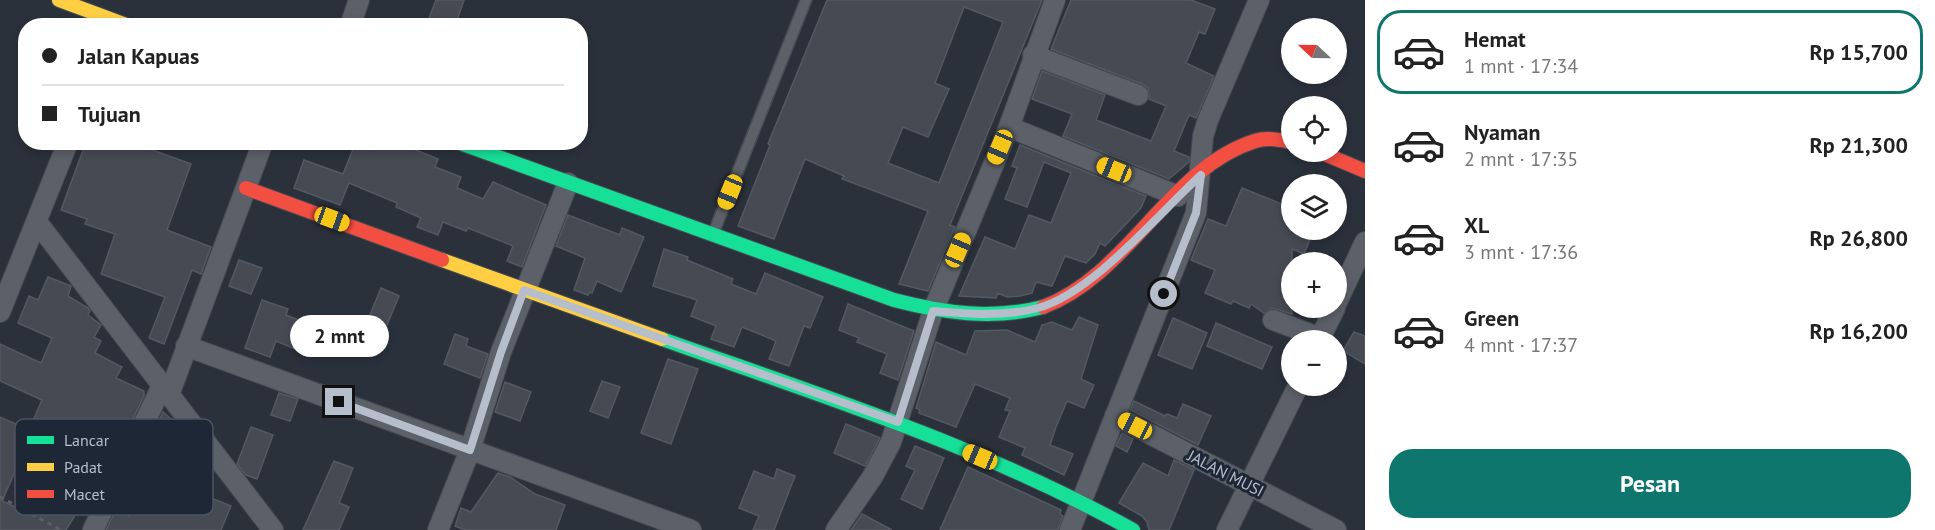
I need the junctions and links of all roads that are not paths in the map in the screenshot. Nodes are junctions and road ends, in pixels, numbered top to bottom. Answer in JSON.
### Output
{"nodes":[{"id":1,"x":59,"y":0,"type":"edge"},
{"id":2,"x":359,"y":0,"type":"edge"},
{"id":3,"x":806,"y":0,"type":"edge"},
{"id":4,"x":1055,"y":0,"type":"edge"},
{"id":5,"x":1259,"y":0,"type":"edge"},
{"id":6,"x":104,"y":18,"type":"edge"},
{"id":7,"x":353,"y":18,"type":"edge"},
{"id":8,"x":1033,"y":55,"type":"junction"},
{"id":9,"x":1138,"y":95,"type":"dead end"},
{"id":10,"x":1009,"y":127,"type":"junction"},
{"id":11,"x":1281,"y":141,"type":"edge"},
{"id":12,"x":65,"y":150,"type":"edge"},
{"id":13,"x":259,"y":150,"type":"edge"},
{"id":14,"x":479,"y":150,"type":"edge"},
{"id":15,"x":1344,"y":162,"type":"edge"},
{"id":16,"x":1365,"y":171,"type":"edge"},
{"id":17,"x":1201,"y":175,"type":"junction"},
{"id":18,"x":568,"y":183,"type":"junction"},
{"id":19,"x":246,"y":188,"type":"junction"},
{"id":20,"x":1178,"y":196,"type":"junction"},
{"id":21,"x":37,"y":222,"type":"junction"},
{"id":22,"x":714,"y":234,"type":"junction"},
{"id":23,"x":1365,"y":242,"type":"edge"},
{"id":24,"x":1347,"y":282,"type":"edge"},
{"id":25,"x":524,"y":290,"type":"junction"},
{"id":26,"x":933,"y":311,"type":"junction"},
{"id":27,"x":0,"y":312,"type":"edge"},
{"id":28,"x":1273,"y":320,"type":"dead end"},
{"id":29,"x":1298,"y":330,"type":"edge"},
{"id":30,"x":186,"y":346,"type":"junction"},
{"id":31,"x":166,"y":391,"type":"junction"},
{"id":32,"x":1293,"y":396,"type":"edge"},
{"id":33,"x":1115,"y":416,"type":"junction"},
{"id":34,"x":151,"y":419,"type":"edge"},
{"id":35,"x":186,"y":419,"type":"edge"},
{"id":36,"x":898,"y":422,"type":"junction"},
{"id":37,"x":470,"y":450,"type":"junction"},
{"id":38,"x":213,"y":456,"type":"edge"},
{"id":39,"x":1250,"y":486,"type":"junction"},
{"id":40,"x":1083,"y":501,"type":"junction"},
{"id":41,"x":101,"y":515,"type":"edge"},
{"id":42,"x":263,"y":525,"type":"edge"},
{"id":43,"x":93,"y":530,"type":"edge"},
{"id":44,"x":438,"y":530,"type":"edge"},
{"id":45,"x":691,"y":530,"type":"edge"},
{"id":46,"x":836,"y":530,"type":"edge"},
{"id":47,"x":1070,"y":530,"type":"edge"},
{"id":48,"x":1132,"y":530,"type":"edge"},
{"id":49,"x":1227,"y":530,"type":"edge"},
{"id":50,"x":1336,"y":530,"type":"edge"}],
"edges":[{"from":1,"to":6,"type":"main road"},
{"from":2,"to":7,"type":"street"},
{"from":3,"to":22,"type":"lane"},
{"from":4,"to":8,"type":"street"},
{"from":5,"to":17,"type":"street"},
{"from":8,"to":9,"type":"street"},
{"from":8,"to":10,"type":"street"},
{"from":10,"to":20,"type":"street"},
{"from":10,"to":26,"type":"street"},
{"from":11,"to":17,"type":"main road"},
{"from":12,"to":21,"type":"street"},
{"from":13,"to":19,"type":"street"},
{"from":14,"to":18,"type":"main road"},
{"from":15,"to":16,"type":"main road"},
{"from":17,"to":20,"type":"main road"},
{"from":17,"to":33,"type":"street"},
{"from":18,"to":22,"type":"main road"},
{"from":18,"to":25,"type":"street"},
{"from":19,"to":25,"type":"main road"},
{"from":19,"to":30,"type":"street"},
{"from":20,"to":26,"type":"main road"},
{"from":21,"to":27,"type":"street"},
{"from":21,"to":31,"type":"street"},
{"from":22,"to":26,"type":"main road"},
{"from":23,"to":24,"type":"street"},
{"from":25,"to":36,"type":"main road"},
{"from":25,"to":37,"type":"street"},
{"from":26,"to":36,"type":"street"},
{"from":28,"to":29,"type":"street"},
{"from":30,"to":31,"type":"street"},
{"from":30,"to":37,"type":"street"},
{"from":31,"to":34,"type":"street"},
{"from":31,"to":35,"type":"street"},
{"from":32,"to":39,"type":"street"},
{"from":33,"to":39,"type":"street","name":"JALAN MUSI"},
{"from":33,"to":40,"type":"street"},
{"from":36,"to":40,"type":"main road"},
{"from":36,"to":46,"type":"street"},
{"from":37,"to":44,"type":"street"},
{"from":37,"to":45,"type":"street"},
{"from":38,"to":42,"type":"street"},
{"from":39,"to":49,"type":"street"},
{"from":39,"to":50,"type":"street","name":"JALAN MUSI"},
{"from":40,"to":47,"type":"street"},
{"from":40,"to":48,"type":"main road"},
{"from":41,"to":43,"type":"street"}]}
